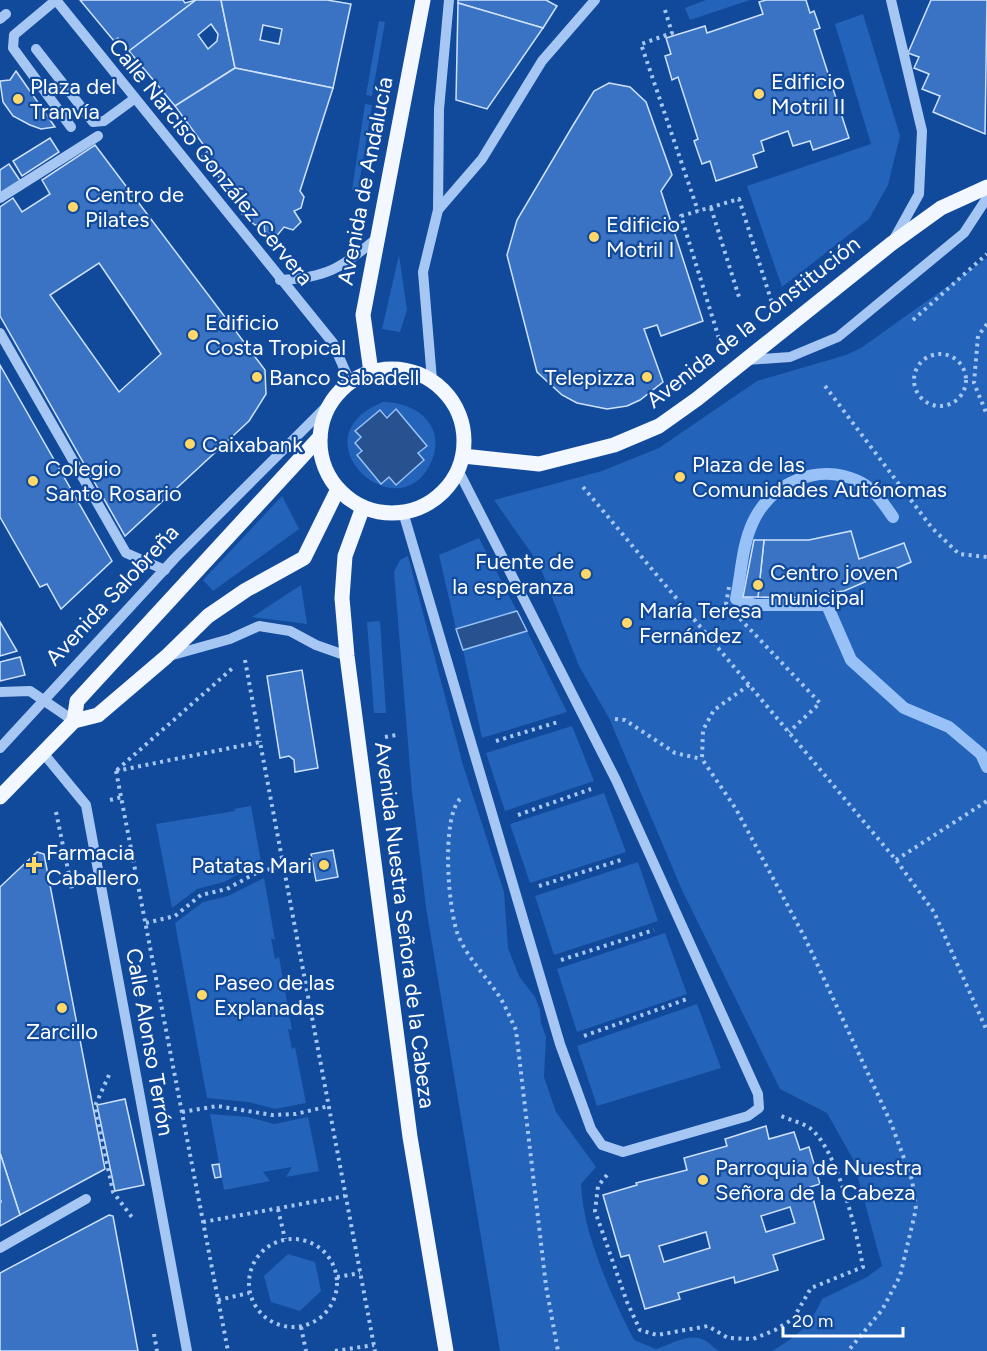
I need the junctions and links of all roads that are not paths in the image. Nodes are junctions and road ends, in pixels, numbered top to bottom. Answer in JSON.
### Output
{"nodes":[{"id":1,"x":56,"y":0,"type":"edge"},
{"id":2,"x":423,"y":0,"type":"edge"},
{"id":3,"x":449,"y":0,"type":"edge"},
{"id":4,"x":596,"y":0,"type":"edge"},
{"id":5,"x":891,"y":0,"type":"edge"},
{"id":6,"x":36,"y":49,"type":"dead end"},
{"id":7,"x":134,"y":99,"type":"junction"},
{"id":8,"x":71,"y":127,"type":"dead end"},
{"id":9,"x":98,"y":136,"type":"dead end"},
{"id":10,"x":987,"y":187,"type":"edge"},
{"id":11,"x":0,"y":198,"type":"edge"},
{"id":12,"x":987,"y":198,"type":"edge"},
{"id":13,"x":438,"y":210,"type":"junction"},
{"id":14,"x":377,"y":238,"type":"junction"},
{"id":15,"x":891,"y":244,"type":"junction"},
{"id":16,"x":280,"y":280,"type":"junction"},
{"id":17,"x":0,"y":333,"type":"edge"},
{"id":18,"x":746,"y":360,"type":"junction"},
{"id":19,"x":371,"y":372,"type":"junction"},
{"id":20,"x":432,"y":380,"type":"junction"},
{"id":21,"x":350,"y":382,"type":"junction"},
{"id":22,"x":335,"y":398,"type":"junction"},
{"id":23,"x":320,"y":437,"type":"junction"},
{"id":24,"x":460,"y":463,"type":"junction"},
{"id":25,"x":338,"y":489,"type":"junction"},
{"id":26,"x":363,"y":507,"type":"junction"},
{"id":27,"x":403,"y":512,"type":"junction"},
{"id":28,"x":165,"y":570,"type":"junction"},
{"id":29,"x":166,"y":657,"type":"junction"},
{"id":30,"x":347,"y":657,"type":"junction"},
{"id":31,"x":0,"y":692,"type":"edge"},
{"id":32,"x":44,"y":701,"type":"junction"},
{"id":33,"x":74,"y":721,"type":"junction"},
{"id":34,"x":0,"y":748,"type":"edge"},
{"id":35,"x":44,"y":754,"type":"junction"},
{"id":36,"x":0,"y":797,"type":"edge"},
{"id":37,"x":86,"y":1199,"type":"dead end"},
{"id":38,"x":0,"y":1248,"type":"edge"},
{"id":39,"x":187,"y":1351,"type":"edge"},
{"id":40,"x":446,"y":1351,"type":"edge"}],
"edges":[{"from":1,"to":7,"type":"street","name":"Calle Narciso González Cervera"},
{"from":1,"to":8,"type":"street"},
{"from":2,"to":14,"type":"main road","name":"Avenida de Andalucía"},
{"from":3,"to":13,"type":"street"},
{"from":4,"to":13,"type":"street"},
{"from":5,"to":15,"type":"street"},
{"from":6,"to":7,"type":"street"},
{"from":7,"to":16,"type":"street","name":"Calle Narciso González Cervera"},
{"from":9,"to":11,"type":"street"},
{"from":10,"to":15,"type":"main road","name":"Avenida de la Constitución"},
{"from":12,"to":18,"type":"street"},
{"from":13,"to":20,"type":"street"},
{"from":14,"to":16,"type":"street"},
{"from":14,"to":19,"type":"main road","name":"Avenida de Andalucía"},
{"from":15,"to":18,"type":"main road","name":"Avenida de la Constitución"},
{"from":16,"to":21,"type":"street","name":"Calle Narciso González Cervera"},
{"from":17,"to":28,"type":"street"},
{"from":18,"to":24,"type":"main road","name":"Avenida de la Constitución"},
{"from":19,"to":20,"type":"main road"},
{"from":19,"to":21,"type":"main road"},
{"from":20,"to":24,"type":"main road"},
{"from":21,"to":22,"type":"main road"},
{"from":22,"to":23,"type":"main road"},
{"from":22,"to":28,"type":"street","name":"Avenida Salobreña"},
{"from":23,"to":25,"type":"main road"},
{"from":23,"to":33,"type":"main road","name":"Avenida Salobreña"},
{"from":24,"to":27,"type":"main road"},
{"from":24,"to":27,"type":"street"},
{"from":25,"to":26,"type":"main road"},
{"from":25,"to":29,"type":"main road","name":"Avenida Salobreña"},
{"from":26,"to":27,"type":"main road"},
{"from":26,"to":30,"type":"main road","name":"Avenida Nuestra Señora de la Cabeza"},
{"from":28,"to":32,"type":"street","name":"Avenida Salobreña"},
{"from":29,"to":30,"type":"street","name":"Avenida Salobreña"},
{"from":29,"to":33,"type":"main road","name":"Avenida Salobreña"},
{"from":30,"to":40,"type":"main road","name":"Avenida Nuestra Señora de la Cabeza"},
{"from":31,"to":32,"type":"street"},
{"from":32,"to":33,"type":"street"},
{"from":32,"to":34,"type":"street","name":"Avenida Salobreña"},
{"from":33,"to":35,"type":"main road","name":"Avenida Salobreña"},
{"from":35,"to":36,"type":"main road","name":"Avenida Salobreña"},
{"from":35,"to":39,"type":"street","name":"Calle Alonso Terrón"},
{"from":37,"to":38,"type":"street"}]}
